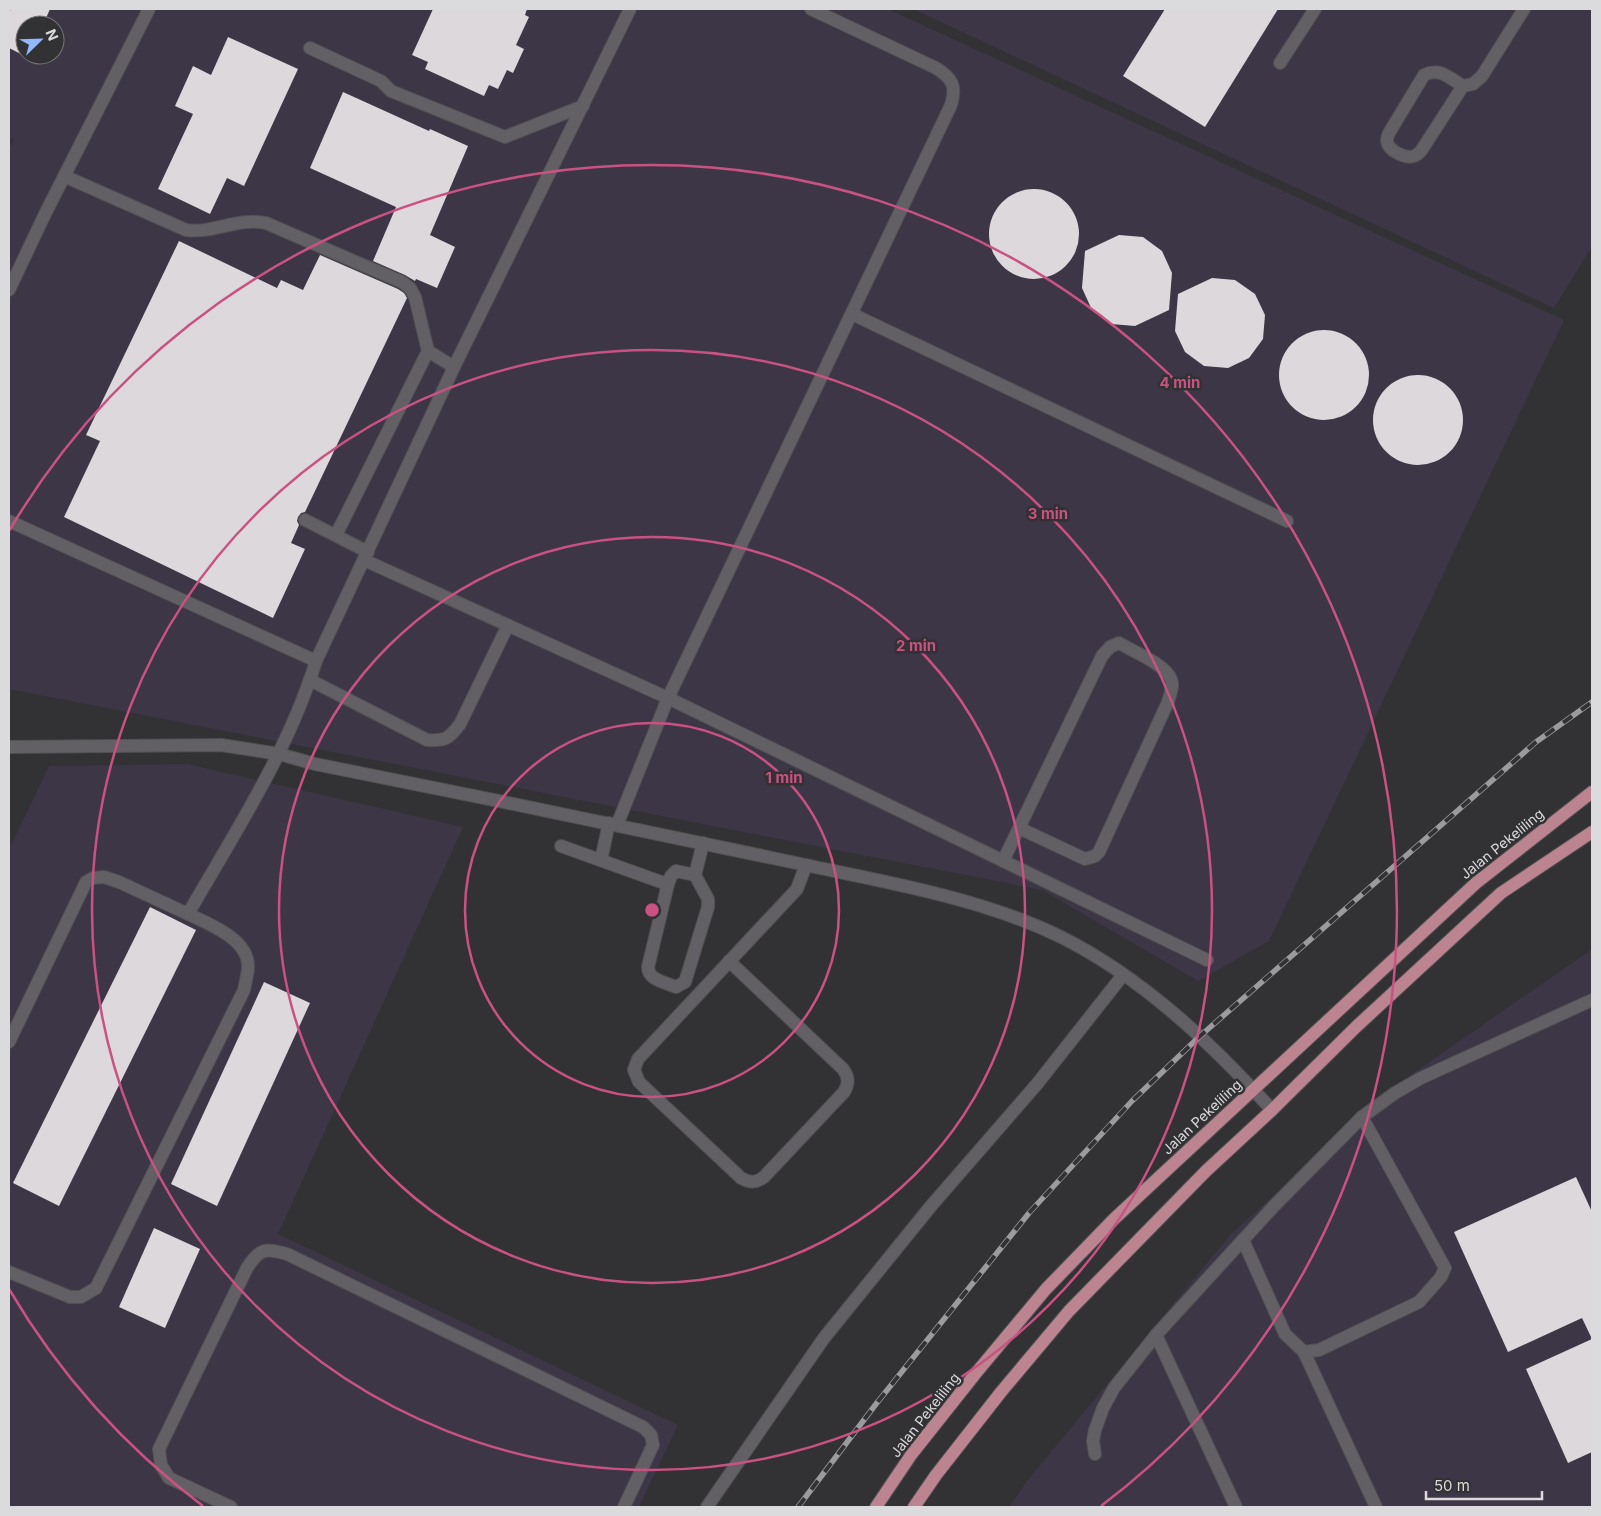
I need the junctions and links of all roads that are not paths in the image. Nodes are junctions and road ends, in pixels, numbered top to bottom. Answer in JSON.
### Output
{"nodes":[{"id":1,"x":630,"y":9,"type":"edge"},
{"id":2,"x":811,"y":9,"type":"edge"},
{"id":3,"x":1315,"y":9,"type":"edge"},
{"id":4,"x":1524,"y":9,"type":"edge"},
{"id":5,"x":144,"y":11,"type":"edge"},
{"id":6,"x":310,"y":48,"type":"dead end"},
{"id":7,"x":1280,"y":63,"type":"dead end"},
{"id":8,"x":1463,"y":86,"type":"junction"},
{"id":9,"x":583,"y":106,"type":"junction"},
{"id":10,"x":64,"y":176,"type":"junction"},
{"id":11,"x":9,"y":290,"type":"edge"},
{"id":12,"x":852,"y":314,"type":"junction"},
{"id":13,"x":428,"y":350,"type":"junction"},
{"id":14,"x":454,"y":366,"type":"junction"},
{"id":15,"x":305,"y":520,"type":"dead end"},
{"id":16,"x":9,"y":521,"type":"edge"},
{"id":17,"x":1287,"y":521,"type":"dead end"},
{"id":18,"x":336,"y":535,"type":"junction"},
{"id":19,"x":366,"y":556,"type":"junction"},
{"id":20,"x":508,"y":625,"type":"junction"},
{"id":21,"x":316,"y":661,"type":"junction"},
{"id":22,"x":310,"y":680,"type":"junction"},
{"id":23,"x":668,"y":698,"type":"junction"},
{"id":24,"x":9,"y":747,"type":"edge"},
{"id":25,"x":279,"y":754,"type":"junction"},
{"id":26,"x":1592,"y":792,"type":"edge"},
{"id":27,"x":613,"y":824,"type":"junction"},
{"id":28,"x":1019,"y":828,"type":"junction"},
{"id":29,"x":1592,"y":832,"type":"edge"},
{"id":30,"x":703,"y":843,"type":"junction"},
{"id":31,"x":561,"y":846,"type":"dead end"},
{"id":32,"x":601,"y":860,"type":"junction"},
{"id":33,"x":1004,"y":861,"type":"junction"},
{"id":34,"x":806,"y":865,"type":"junction"},
{"id":35,"x":694,"y":875,"type":"junction"},
{"id":36,"x":668,"y":884,"type":"junction"},
{"id":37,"x":188,"y":914,"type":"junction"},
{"id":38,"x":1208,"y":960,"type":"dead end"},
{"id":39,"x":729,"y":962,"type":"junction"},
{"id":40,"x":1123,"y":975,"type":"junction"},
{"id":41,"x":1592,"y":1000,"type":"edge"},
{"id":42,"x":9,"y":1042,"type":"edge"},
{"id":43,"x":1254,"y":1090,"type":"junction"},
{"id":44,"x":1272,"y":1110,"type":"junction"},
{"id":45,"x":1362,"y":1117,"type":"junction"},
{"id":46,"x":1243,"y":1240,"type":"junction"},
{"id":47,"x":9,"y":1272,"type":"edge"},
{"id":48,"x":1156,"y":1335,"type":"junction"},
{"id":49,"x":1304,"y":1352,"type":"junction"},
{"id":50,"x":1095,"y":1454,"type":"dead end"},
{"id":51,"x":206,"y":1502,"type":"edge"},
{"id":52,"x":231,"y":1507,"type":"edge"},
{"id":53,"x":624,"y":1507,"type":"edge"},
{"id":54,"x":707,"y":1507,"type":"edge"},
{"id":55,"x":876,"y":1507,"type":"edge"},
{"id":56,"x":914,"y":1507,"type":"edge"},
{"id":57,"x":1236,"y":1507,"type":"edge"},
{"id":58,"x":1376,"y":1507,"type":"edge"}],
"edges":[{"from":1,"to":9,"type":"street"},
{"from":2,"to":12,"type":"street"},
{"from":3,"to":7,"type":"street"},
{"from":4,"to":8,"type":"street"},
{"from":5,"to":10,"type":"street"},
{"from":6,"to":9,"type":"street"},
{"from":8,"to":8,"type":"street"},
{"from":9,"to":14,"type":"street"},
{"from":10,"to":11,"type":"street"},
{"from":10,"to":13,"type":"street"},
{"from":12,"to":17,"type":"street"},
{"from":12,"to":23,"type":"street"},
{"from":13,"to":14,"type":"street"},
{"from":13,"to":18,"type":"street"},
{"from":14,"to":19,"type":"street"},
{"from":15,"to":18,"type":"street"},
{"from":16,"to":21,"type":"street"},
{"from":18,"to":19,"type":"street"},
{"from":19,"to":20,"type":"street"},
{"from":19,"to":21,"type":"street"},
{"from":20,"to":22,"type":"street"},
{"from":20,"to":23,"type":"street"},
{"from":21,"to":22,"type":"street"},
{"from":22,"to":25,"type":"street"},
{"from":23,"to":27,"type":"street"},
{"from":23,"to":33,"type":"street"},
{"from":24,"to":25,"type":"street"},
{"from":25,"to":27,"type":"street"},
{"from":25,"to":37,"type":"street"},
{"from":26,"to":43,"type":"main road","name":"Jalan Pekeliling"},
{"from":27,"to":30,"type":"street"},
{"from":27,"to":32,"type":"street"},
{"from":28,"to":28,"type":"street"},
{"from":28,"to":33,"type":"street"},
{"from":29,"to":44,"type":"main road"},
{"from":30,"to":34,"type":"street"},
{"from":30,"to":35,"type":"street"},
{"from":31,"to":32,"type":"street"},
{"from":32,"to":36,"type":"street"},
{"from":33,"to":38,"type":"street"},
{"from":34,"to":39,"type":"street"},
{"from":34,"to":40,"type":"street"},
{"from":35,"to":36,"type":"street"},
{"from":35,"to":36,"type":"street"},
{"from":37,"to":42,"type":"street"},
{"from":37,"to":47,"type":"street"},
{"from":39,"to":39,"type":"street"},
{"from":40,"to":43,"type":"street"},
{"from":40,"to":54,"type":"street"},
{"from":41,"to":45,"type":"street"},
{"from":43,"to":44,"type":"street"},
{"from":43,"to":55,"type":"main road","name":"Jalan Pekeliling"},
{"from":44,"to":56,"type":"main road"},
{"from":45,"to":46,"type":"street"},
{"from":45,"to":49,"type":"street"},
{"from":46,"to":48,"type":"street"},
{"from":46,"to":49,"type":"street"},
{"from":48,"to":50,"type":"street"},
{"from":48,"to":57,"type":"street"},
{"from":49,"to":58,"type":"street"},
{"from":51,"to":52,"type":"street"},
{"from":51,"to":53,"type":"street"}]}
